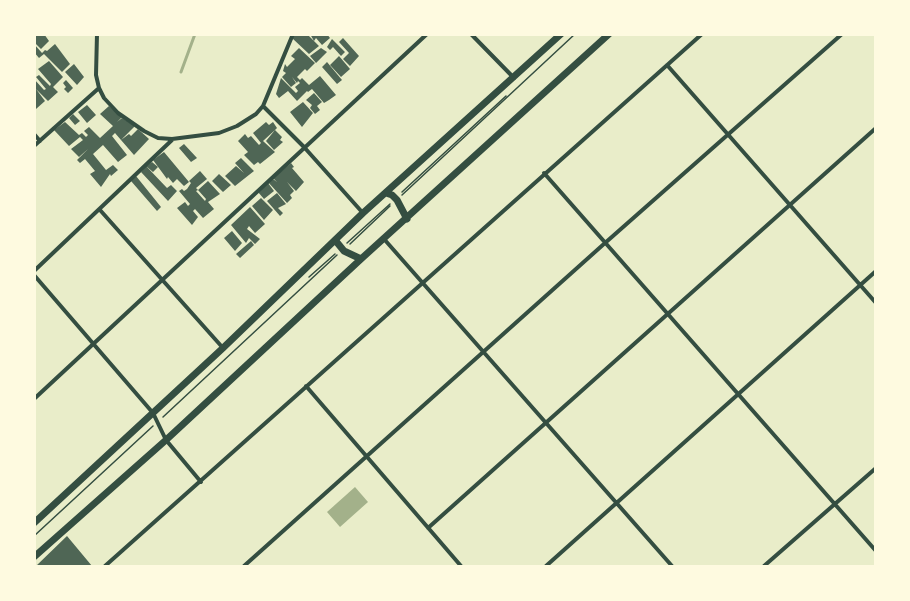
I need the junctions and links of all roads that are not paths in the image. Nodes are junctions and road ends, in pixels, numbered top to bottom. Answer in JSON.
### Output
{"nodes":[{"id":1,"x":96,"y":34,"type":"edge"},
{"id":2,"x":427,"y":34,"type":"edge"},
{"id":3,"x":471,"y":34,"type":"edge"},
{"id":4,"x":561,"y":34,"type":"edge"},
{"id":5,"x":609,"y":34,"type":"edge"},
{"id":6,"x":702,"y":34,"type":"edge"},
{"id":7,"x":842,"y":34,"type":"edge"},
{"id":8,"x":293,"y":35,"type":"edge"},
{"id":9,"x":667,"y":65,"type":"junction"},
{"id":10,"x":515,"y":78,"type":"junction"},
{"id":11,"x":99,"y":88,"type":"junction"},
{"id":12,"x":263,"y":106,"type":"junction"},
{"id":13,"x":876,"y":129,"type":"edge"},
{"id":14,"x":34,"y":134,"type":"edge"},
{"id":15,"x":728,"y":135,"type":"junction"},
{"id":16,"x":172,"y":139,"type":"junction"},
{"id":17,"x":40,"y":141,"type":"junction"},
{"id":18,"x":34,"y":146,"type":"edge"},
{"id":19,"x":304,"y":147,"type":"junction"},
{"id":20,"x":544,"y":173,"type":"junction"},
{"id":21,"x":386,"y":193,"type":"junction"},
{"id":22,"x":789,"y":206,"type":"junction"},
{"id":23,"x":100,"y":210,"type":"junction"},
{"id":24,"x":363,"y":213,"type":"junction"},
{"id":25,"x":407,"y":219,"type":"junction"},
{"id":26,"x":384,"y":239,"type":"junction"},
{"id":27,"x":335,"y":240,"type":"junction"},
{"id":28,"x":605,"y":243,"type":"junction"},
{"id":29,"x":361,"y":259,"type":"junction"},
{"id":30,"x":876,"y":271,"type":"edge"},
{"id":31,"x":34,"y":273,"type":"edge"},
{"id":32,"x":162,"y":279,"type":"junction"},
{"id":33,"x":422,"y":282,"type":"junction"},
{"id":34,"x":859,"y":285,"type":"junction"},
{"id":35,"x":876,"y":303,"type":"edge"},
{"id":36,"x":668,"y":315,"type":"junction"},
{"id":37,"x":94,"y":344,"type":"junction"},
{"id":38,"x":223,"y":348,"type":"junction"},
{"id":39,"x":484,"y":352,"type":"junction"},
{"id":40,"x":306,"y":386,"type":"junction"},
{"id":41,"x":738,"y":394,"type":"junction"},
{"id":42,"x":34,"y":399,"type":"edge"},
{"id":43,"x":153,"y":413,"type":"junction"},
{"id":44,"x":546,"y":423,"type":"junction"},
{"id":45,"x":166,"y":440,"type":"junction"},
{"id":46,"x":367,"y":457,"type":"junction"},
{"id":47,"x":876,"y":468,"type":"edge"},
{"id":48,"x":201,"y":482,"type":"junction"},
{"id":49,"x":617,"y":503,"type":"junction"},
{"id":50,"x":835,"y":504,"type":"junction"},
{"id":51,"x":34,"y":524,"type":"edge"},
{"id":52,"x":428,"y":528,"type":"junction"},
{"id":53,"x":876,"y":551,"type":"edge"},
{"id":54,"x":34,"y":557,"type":"edge"},
{"id":55,"x":105,"y":567,"type":"edge"},
{"id":56,"x":243,"y":567,"type":"edge"},
{"id":57,"x":461,"y":567,"type":"edge"},
{"id":58,"x":546,"y":567,"type":"edge"},
{"id":59,"x":672,"y":567,"type":"edge"},
{"id":60,"x":764,"y":567,"type":"edge"}],
"edges":[{"from":1,"to":11,"type":"street"},
{"from":2,"to":19,"type":"street"},
{"from":3,"to":10,"type":"street"},
{"from":4,"to":10,"type":"main road"},
{"from":5,"to":25,"type":"main road"},
{"from":6,"to":9,"type":"street"},
{"from":7,"to":15,"type":"street"},
{"from":8,"to":12,"type":"street"},
{"from":9,"to":15,"type":"street"},
{"from":9,"to":20,"type":"street"},
{"from":10,"to":21,"type":"main road"},
{"from":11,"to":16,"type":"street"},
{"from":11,"to":17,"type":"street"},
{"from":12,"to":16,"type":"street"},
{"from":12,"to":19,"type":"street"},
{"from":13,"to":22,"type":"street"},
{"from":14,"to":17,"type":"street"},
{"from":15,"to":22,"type":"street"},
{"from":15,"to":28,"type":"street"},
{"from":16,"to":23,"type":"street"},
{"from":17,"to":18,"type":"street"},
{"from":19,"to":24,"type":"street"},
{"from":19,"to":32,"type":"street"},
{"from":20,"to":28,"type":"street"},
{"from":20,"to":33,"type":"street"},
{"from":21,"to":24,"type":"main road"},
{"from":21,"to":25,"type":"main road"},
{"from":22,"to":34,"type":"street"},
{"from":22,"to":36,"type":"street"},
{"from":23,"to":31,"type":"street"},
{"from":23,"to":32,"type":"street"},
{"from":24,"to":27,"type":"main road"},
{"from":25,"to":26,"type":"main road"},
{"from":26,"to":29,"type":"main road"},
{"from":26,"to":33,"type":"street"},
{"from":27,"to":29,"type":"main road"},
{"from":27,"to":38,"type":"main road"},
{"from":28,"to":36,"type":"street"},
{"from":28,"to":39,"type":"street"},
{"from":29,"to":45,"type":"main road"},
{"from":30,"to":34,"type":"street"},
{"from":31,"to":37,"type":"street"},
{"from":32,"to":37,"type":"street"},
{"from":32,"to":38,"type":"street"},
{"from":33,"to":39,"type":"street"},
{"from":33,"to":40,"type":"street"},
{"from":34,"to":35,"type":"street"},
{"from":34,"to":41,"type":"street"},
{"from":36,"to":41,"type":"street"},
{"from":36,"to":44,"type":"street"},
{"from":37,"to":42,"type":"street"},
{"from":37,"to":43,"type":"street"},
{"from":38,"to":43,"type":"main road"},
{"from":39,"to":44,"type":"street"},
{"from":39,"to":46,"type":"street"},
{"from":40,"to":46,"type":"street"},
{"from":40,"to":48,"type":"street"},
{"from":41,"to":49,"type":"street"},
{"from":41,"to":50,"type":"street"},
{"from":43,"to":45,"type":"street"},
{"from":43,"to":51,"type":"main road"},
{"from":44,"to":49,"type":"street"},
{"from":44,"to":52,"type":"street"},
{"from":45,"to":48,"type":"street"},
{"from":45,"to":54,"type":"main road"},
{"from":46,"to":52,"type":"street"},
{"from":46,"to":56,"type":"street"},
{"from":47,"to":50,"type":"street"},
{"from":48,"to":55,"type":"street"},
{"from":49,"to":58,"type":"street"},
{"from":49,"to":59,"type":"street"},
{"from":50,"to":53,"type":"street"},
{"from":50,"to":60,"type":"street"},
{"from":52,"to":57,"type":"street"}]}
